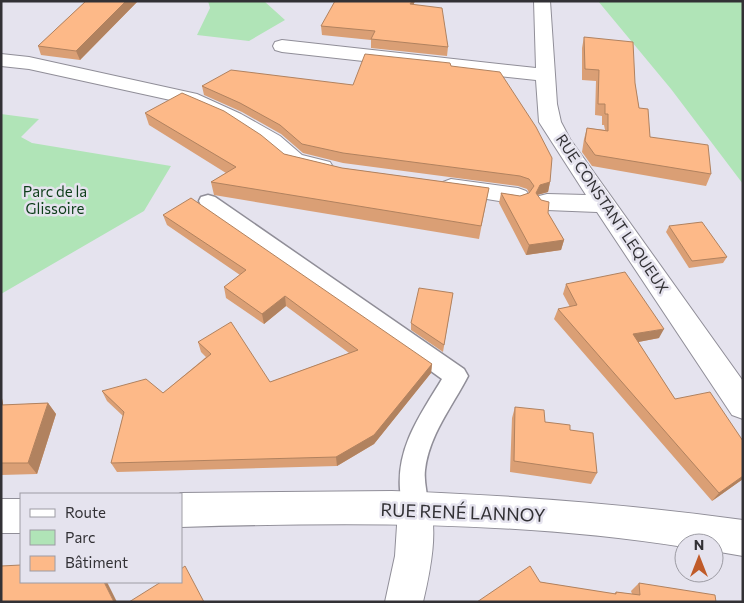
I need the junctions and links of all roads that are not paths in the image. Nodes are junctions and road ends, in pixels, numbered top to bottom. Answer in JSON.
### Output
{"nodes":[{"id":1,"x":542,"y":1,"type":"edge"},
{"id":2,"x":282,"y":46,"type":"dead end"},
{"id":3,"x":1,"y":60,"type":"edge"},
{"id":4,"x":546,"y":75,"type":"junction"},
{"id":5,"x":344,"y":172,"type":"edge"},
{"id":6,"x":432,"y":184,"type":"edge"},
{"id":7,"x":518,"y":196,"type":"edge"},
{"id":8,"x":208,"y":200,"type":"dead end"},
{"id":9,"x":547,"y":202,"type":"edge"},
{"id":10,"x":604,"y":204,"type":"junction"},
{"id":11,"x":743,"y":406,"type":"edge"},
{"id":12,"x":182,"y":510,"type":"edge"},
{"id":13,"x":415,"y":510,"type":"junction"},
{"id":14,"x":1,"y":516,"type":"edge"},
{"id":15,"x":20,"y":516,"type":"edge"},
{"id":16,"x":743,"y":538,"type":"edge"},
{"id":17,"x":404,"y":602,"type":"edge"}],
"edges":[{"from":1,"to":4,"type":"street","name":"RUE CONSTANT LEQUEUX"},
{"from":2,"to":4,"type":"street"},
{"from":3,"to":5,"type":"street"},
{"from":4,"to":10,"type":"street","name":"RUE CONSTANT LEQUEUX"},
{"from":6,"to":7,"type":"street"},
{"from":8,"to":13,"type":"lane"},
{"from":9,"to":10,"type":"street"},
{"from":10,"to":11,"type":"street","name":"RUE CONSTANT LEQUEUX"},
{"from":12,"to":13,"type":"street","name":"RUE RENÉ LANNOY"},
{"from":13,"to":16,"type":"street","name":"RUE RENÉ LANNOY"},
{"from":13,"to":17,"type":"street"},
{"from":14,"to":15,"type":"street"}]}
